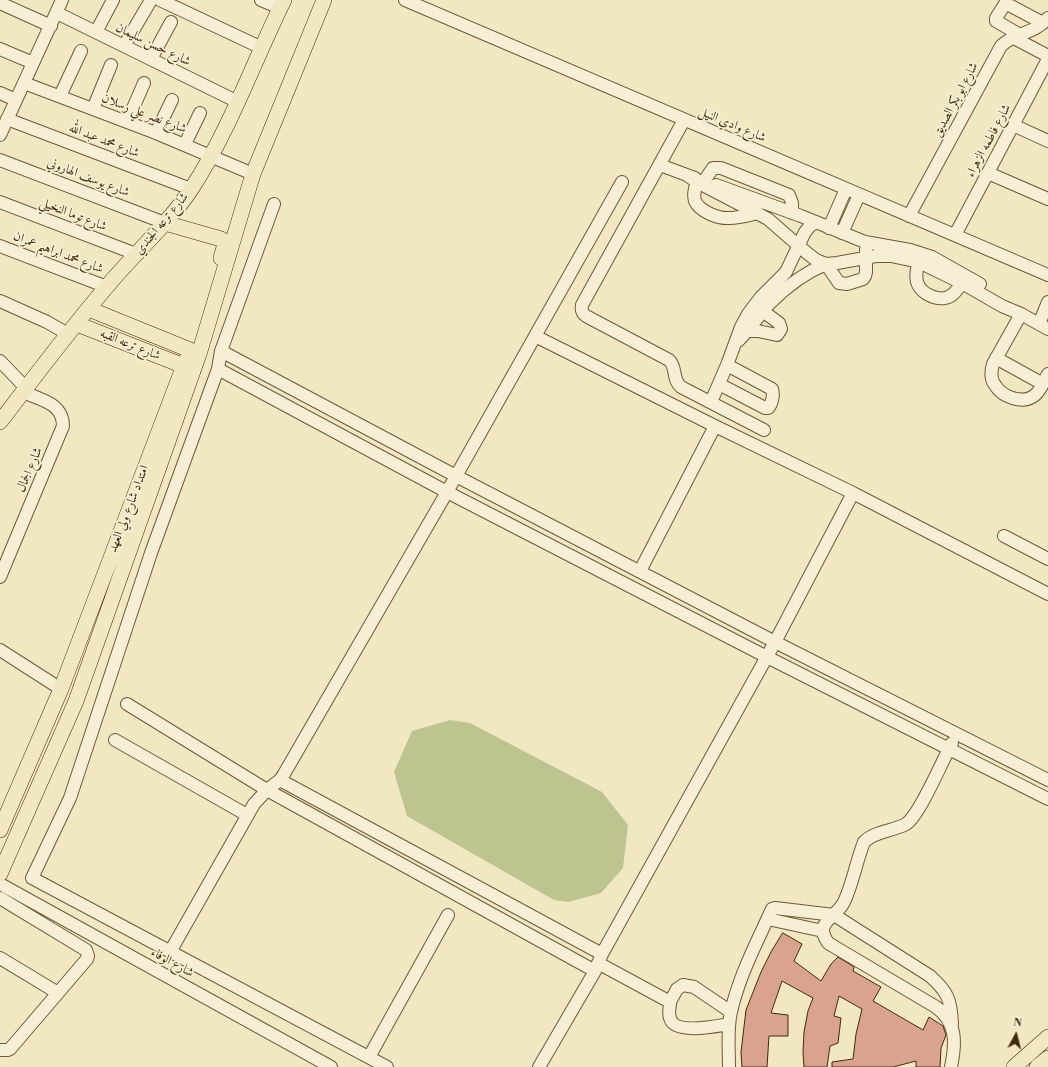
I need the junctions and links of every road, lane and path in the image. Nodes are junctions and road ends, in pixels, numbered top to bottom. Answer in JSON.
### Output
{"nodes":[{"id":1,"x":62,"y":0,"type":"edge"},
{"id":2,"x":113,"y":0,"type":"edge"},
{"id":3,"x":150,"y":0,"type":"edge"},
{"id":4,"x":160,"y":0,"type":"edge"},
{"id":5,"x":261,"y":0,"type":"edge"},
{"id":6,"x":324,"y":0,"type":"edge"},
{"id":7,"x":405,"y":0,"type":"edge"},
{"id":8,"x":0,"y":3,"type":"edge"},
{"id":9,"x":282,"y":4,"type":"edge"},
{"id":10,"x":56,"y":13,"type":"junction"},
{"id":11,"x":1046,"y":20,"type":"edge"},
{"id":12,"x":171,"y":22,"type":"dead end"},
{"id":13,"x":51,"y":26,"type":"junction"},
{"id":14,"x":96,"y":32,"type":"junction"},
{"id":15,"x":1016,"y":36,"type":"junction"},
{"id":16,"x":124,"y":46,"type":"junction"},
{"id":17,"x":262,"y":48,"type":"junction"},
{"id":18,"x":0,"y":49,"type":"edge"},
{"id":19,"x":81,"y":51,"type":"dead end"},
{"id":20,"x":1048,"y":57,"type":"edge"},
{"id":21,"x":151,"y":59,"type":"junction"},
{"id":22,"x":33,"y":64,"type":"junction"},
{"id":23,"x":111,"y":65,"type":"dead end"},
{"id":24,"x":24,"y":83,"type":"junction"},
{"id":25,"x":144,"y":83,"type":"dead end"},
{"id":26,"x":0,"y":94,"type":"edge"},
{"id":27,"x":60,"y":96,"type":"junction"},
{"id":28,"x":16,"y":100,"type":"junction"},
{"id":29,"x":172,"y":100,"type":"dead end"},
{"id":30,"x":238,"y":102,"type":"junction"},
{"id":31,"x":93,"y":109,"type":"junction"},
{"id":32,"x":200,"y":113,"type":"dead end"},
{"id":33,"x":7,"y":119,"type":"junction"},
{"id":34,"x":684,"y":120,"type":"junction"},
{"id":35,"x":127,"y":122,"type":"junction"},
{"id":36,"x":1014,"y":125,"type":"junction"},
{"id":37,"x":156,"y":133,"type":"junction"},
{"id":38,"x":0,"y":135,"type":"edge"},
{"id":39,"x":1048,"y":141,"type":"edge"},
{"id":40,"x":185,"y":144,"type":"junction"},
{"id":41,"x":212,"y":156,"type":"junction"},
{"id":42,"x":0,"y":160,"type":"edge"},
{"id":43,"x":660,"y":165,"type":"junction"},
{"id":44,"x":988,"y":173,"type":"junction"},
{"id":45,"x":253,"y":174,"type":"junction"},
{"id":46,"x":697,"y":180,"type":"junction"},
{"id":47,"x":622,"y":182,"type":"dead end"},
{"id":48,"x":191,"y":189,"type":"junction"},
{"id":49,"x":846,"y":189,"type":"junction"},
{"id":50,"x":859,"y":195,"type":"junction"},
{"id":51,"x":1048,"y":199,"type":"edge"},
{"id":52,"x":0,"y":202,"type":"edge"},
{"id":53,"x":274,"y":204,"type":"dead end"},
{"id":54,"x":787,"y":211,"type":"junction"},
{"id":55,"x":758,"y":214,"type":"junction"},
{"id":56,"x":909,"y":216,"type":"junction"},
{"id":57,"x":816,"y":222,"type":"junction"},
{"id":58,"x":165,"y":223,"type":"junction"},
{"id":59,"x":775,"y":224,"type":"junction"},
{"id":60,"x":829,"y":228,"type":"junction"},
{"id":61,"x":842,"y":233,"type":"junction"},
{"id":62,"x":955,"y":235,"type":"junction"},
{"id":63,"x":229,"y":242,"type":"junction"},
{"id":64,"x":865,"y":242,"type":"junction"},
{"id":65,"x":0,"y":246,"type":"edge"},
{"id":66,"x":799,"y":246,"type":"junction"},
{"id":67,"x":136,"y":254,"type":"junction"},
{"id":68,"x":866,"y":257,"type":"junction"},
{"id":69,"x":920,"y":258,"type":"junction"},
{"id":70,"x":826,"y":264,"type":"junction"},
{"id":71,"x":1048,"y":275,"type":"edge"},
{"id":72,"x":964,"y":279,"type":"junction"},
{"id":73,"x":107,"y":287,"type":"junction"},
{"id":74,"x":0,"y":301,"type":"edge"},
{"id":75,"x":1048,"y":302,"type":"edge"},
{"id":76,"x":759,"y":308,"type":"junction"},
{"id":77,"x":88,"y":309,"type":"junction"},
{"id":78,"x":1021,"y":314,"type":"junction"},
{"id":79,"x":1044,"y":326,"type":"edge"},
{"id":80,"x":72,"y":329,"type":"junction"},
{"id":81,"x":748,"y":331,"type":"junction"},
{"id":82,"x":535,"y":336,"type":"junction"},
{"id":83,"x":736,"y":343,"type":"junction"},
{"id":84,"x":221,"y":351,"type":"junction"},
{"id":85,"x":195,"y":352,"type":"junction"},
{"id":86,"x":996,"y":358,"type":"junction"},
{"id":87,"x":0,"y":361,"type":"edge"},
{"id":88,"x":727,"y":365,"type":"junction"},
{"id":89,"x":184,"y":366,"type":"junction"},
{"id":90,"x":218,"y":369,"type":"junction"},
{"id":91,"x":1045,"y":379,"type":"edge"},
{"id":92,"x":719,"y":384,"type":"junction"},
{"id":93,"x":24,"y":390,"type":"junction"},
{"id":94,"x":711,"y":402,"type":"junction"},
{"id":95,"x":1,"y":416,"type":"edge"},
{"id":96,"x":714,"y":426,"type":"junction"},
{"id":97,"x":764,"y":430,"type":"dead end"},
{"id":98,"x":456,"y":476,"type":"junction"},
{"id":99,"x":447,"y":492,"type":"junction"},
{"id":100,"x":853,"y":493,"type":"junction"},
{"id":101,"x":1004,"y":536,"type":"dead end"},
{"id":102,"x":1048,"y":559,"type":"edge"},
{"id":103,"x":640,"y":572,"type":"junction"},
{"id":104,"x":0,"y":577,"type":"edge"},
{"id":105,"x":1048,"y":594,"type":"edge"},
{"id":106,"x":775,"y":642,"type":"junction"},
{"id":107,"x":0,"y":650,"type":"edge"},
{"id":108,"x":767,"y":657,"type":"junction"},
{"id":109,"x":61,"y":689,"type":"junction"},
{"id":110,"x":128,"y":704,"type":"dead end"},
{"id":111,"x":956,"y":734,"type":"junction"},
{"id":112,"x":115,"y":740,"type":"dead end"},
{"id":113,"x":949,"y":749,"type":"junction"},
{"id":114,"x":280,"y":780,"type":"junction"},
{"id":115,"x":1048,"y":780,"type":"edge"},
{"id":116,"x":267,"y":790,"type":"junction"},
{"id":117,"x":1048,"y":799,"type":"edge"},
{"id":118,"x":247,"y":815,"type":"junction"},
{"id":119,"x":0,"y":830,"type":"edge"},
{"id":120,"x":3,"y":859,"type":"edge"},
{"id":121,"x":0,"y":874,"type":"edge"},
{"id":122,"x":462,"y":879,"type":"junction"},
{"id":123,"x":0,"y":884,"type":"edge"},
{"id":124,"x":454,"y":893,"type":"junction"},
{"id":125,"x":0,"y":898,"type":"edge"},
{"id":126,"x":517,"y":908,"type":"junction"},
{"id":127,"x":448,"y":914,"type":"dead end"},
{"id":128,"x":834,"y":915,"type":"junction"},
{"id":129,"x":768,"y":919,"type":"junction"},
{"id":130,"x":507,"y":922,"type":"junction"},
{"id":131,"x":823,"y":931,"type":"junction"},
{"id":132,"x":170,"y":952,"type":"junction"},
{"id":133,"x":0,"y":958,"type":"edge"},
{"id":134,"x":598,"y":963,"type":"junction"},
{"id":135,"x":58,"y":993,"type":"junction"},
{"id":136,"x":670,"y":1002,"type":"junction"},
{"id":137,"x":730,"y":1018,"type":"junction"},
{"id":138,"x":952,"y":1026,"type":"junction"},
{"id":139,"x":1048,"y":1037,"type":"edge"},
{"id":140,"x":0,"y":1050,"type":"edge"},
{"id":141,"x":369,"y":1058,"type":"junction"},
{"id":142,"x":1048,"y":1058,"type":"edge"},
{"id":143,"x":331,"y":1067,"type":"edge"},
{"id":144,"x":387,"y":1067,"type":"edge"},
{"id":145,"x":539,"y":1067,"type":"edge"},
{"id":146,"x":729,"y":1067,"type":"edge"},
{"id":147,"x":951,"y":1067,"type":"edge"},
{"id":148,"x":1014,"y":1067,"type":"edge"},
{"id":149,"x":1037,"y":1067,"type":"edge"}],
"edges":[{"from":1,"to":10,"type":"street"},
{"from":2,"to":14,"type":"street"},
{"from":3,"to":16,"type":"street"},
{"from":4,"to":17,"type":"street"},
{"from":5,"to":9,"type":"street"},
{"from":6,"to":45,"type":"main road"},
{"from":7,"to":34,"type":"street","name":"شارع وادي النيل"},
{"from":8,"to":13,"type":"street"},
{"from":9,"to":17,"type":"main road","name":"شارع ترعه الجندي"},
{"from":10,"to":13,"type":"street"},
{"from":10,"to":14,"type":"street","name":"شارع حسن سليمان"},
{"from":11,"to":15,"type":"street","name":"شارع ابو بكر الصديق"},
{"from":11,"to":15,"type":"street"},
{"from":12,"to":21,"type":"street"},
{"from":13,"to":22,"type":"street"},
{"from":14,"to":16,"type":"street","name":"شارع حسن سليمان"},
{"from":15,"to":20,"type":"street"},
{"from":15,"to":56,"type":"street","name":"شارع ابو بكر الصديق"},
{"from":16,"to":21,"type":"street","name":"شارع حسن سليمان"},
{"from":17,"to":30,"type":"main road","name":"شارع ترعه الجندي"},
{"from":18,"to":22,"type":"street"},
{"from":19,"to":27,"type":"street"},
{"from":20,"to":36,"type":"street","name":"شارع فاطمه الزهراء"},
{"from":21,"to":30,"type":"street","name":"شارع حسن سليمان"},
{"from":22,"to":24,"type":"street"},
{"from":23,"to":31,"type":"street"},
{"from":24,"to":27,"type":"street","name":"شارع نصر علي رسلان"},
{"from":24,"to":28,"type":"street"},
{"from":25,"to":35,"type":"street"},
{"from":26,"to":28,"type":"street"},
{"from":27,"to":31,"type":"street","name":"شارع نصر علي رسلان"},
{"from":28,"to":33,"type":"street"},
{"from":29,"to":37,"type":"street"},
{"from":30,"to":41,"type":"main road","name":"شارع ترعه الجندي"},
{"from":31,"to":35,"type":"street","name":"شارع نصر علي رسلان"},
{"from":32,"to":40,"type":"street"},
{"from":33,"to":38,"type":"street"},
{"from":33,"to":48,"type":"street","name":"شارع محمد عبد الله"},
{"from":34,"to":43,"type":"street"},
{"from":34,"to":49,"type":"street","name":"شارع وادي النيل"},
{"from":35,"to":37,"type":"street","name":"شارع نصر علي رسلان"},
{"from":36,"to":39,"type":"street"},
{"from":36,"to":44,"type":"street","name":"شارع فاطمه الزهراء"},
{"from":37,"to":40,"type":"street","name":"شارع نصر علي رسلان"},
{"from":40,"to":41,"type":"street","name":"شارع نصر علي رسلان"},
{"from":41,"to":45,"type":"street","name":"شارع نصر علي رسلان"},
{"from":41,"to":48,"type":"main road","name":"شارع ترعه الجندي"},
{"from":42,"to":58,"type":"street","name":"شارع يوسف الهاروني"},
{"from":43,"to":46,"type":"street"},
{"from":43,"to":94,"type":"street"},
{"from":44,"to":51,"type":"street"},
{"from":44,"to":62,"type":"street","name":"شارع فاطمه الزهراء"},
{"from":45,"to":63,"type":"main road"},
{"from":46,"to":54,"type":"street"},
{"from":46,"to":54,"type":"street"},
{"from":46,"to":55,"type":"street"},
{"from":46,"to":55,"type":"street"},
{"from":47,"to":82,"type":"street"},
{"from":48,"to":58,"type":"main road","name":"شارع ترعه الجندي"},
{"from":49,"to":50,"type":"street","name":"شارع وادي النيل"},
{"from":49,"to":60,"type":"street"},
{"from":50,"to":56,"type":"street","name":"شارع وادي النيل"},
{"from":50,"to":61,"type":"street"},
{"from":52,"to":67,"type":"street","name":"شارع توما النخيلي"},
{"from":53,"to":84,"type":"street"},
{"from":54,"to":57,"type":"street"},
{"from":54,"to":59,"type":"street"},
{"from":55,"to":59,"type":"street"},
{"from":56,"to":62,"type":"street","name":"شارع وادي النيل"},
{"from":57,"to":60,"type":"street"},
{"from":57,"to":66,"type":"street"},
{"from":58,"to":63,"type":"main road"},
{"from":58,"to":67,"type":"main road","name":"شارع ترعه الجندي"},
{"from":59,"to":66,"type":"street"},
{"from":60,"to":61,"type":"street"},
{"from":61,"to":64,"type":"street"},
{"from":62,"to":71,"type":"street","name":"شارع وادي النيل"},
{"from":63,"to":85,"type":"main road"},
{"from":64,"to":68,"type":"street"},
{"from":64,"to":69,"type":"street"},
{"from":65,"to":73,"type":"street","name":"شارع محمد ابراهيم عمران"},
{"from":66,"to":70,"type":"street"},
{"from":66,"to":76,"type":"street"},
{"from":67,"to":73,"type":"main road","name":"شارع ترعه الجندي"},
{"from":68,"to":69,"type":"street"},
{"from":68,"to":70,"type":"street"},
{"from":68,"to":70,"type":"street"},
{"from":69,"to":72,"type":"street"},
{"from":69,"to":72,"type":"street"},
{"from":70,"to":76,"type":"street"},
{"from":72,"to":78,"type":"street"},
{"from":73,"to":77,"type":"main road","name":"شارع ترعه الجندي"},
{"from":74,"to":80,"type":"street","name":"شارع ترعه القبه"},
{"from":75,"to":79,"type":"street"},
{"from":76,"to":81,"type":"street"},
{"from":76,"to":81,"type":"street"},
{"from":76,"to":83,"type":"street"},
{"from":77,"to":80,"type":"main road","name":"شارع ترعه الجندي"},
{"from":77,"to":85,"type":"main road","name":"شارع ترعه القبه"},
{"from":78,"to":79,"type":"street"},
{"from":78,"to":86,"type":"street"},
{"from":80,"to":89,"type":"main road","name":"شارع ترعه القبه"},
{"from":80,"to":93,"type":"main road","name":"شارع ترعه الجندي"},
{"from":81,"to":83,"type":"street"},
{"from":82,"to":96,"type":"street"},
{"from":82,"to":98,"type":"street"},
{"from":83,"to":88,"type":"street"},
{"from":84,"to":90,"type":"street"},
{"from":84,"to":98,"type":"street"},
{"from":85,"to":89,"type":"main road","name":"امتداد شارع ولي العهد"},
{"from":85,"to":120,"type":"main road","name":"امتداد شارع ولي العهد"},
{"from":86,"to":91,"type":"street"},
{"from":86,"to":91,"type":"street"},
{"from":87,"to":93,"type":"street"},
{"from":88,"to":92,"type":"street"},
{"from":88,"to":92,"type":"street"},
{"from":89,"to":109,"type":"main road","name":"امتداد شارع ولي العهد"},
{"from":90,"to":99,"type":"street"},
{"from":90,"to":132,"type":"street"},
{"from":92,"to":94,"type":"street"},
{"from":93,"to":95,"type":"main road","name":"شارع ترعه الجندي"},
{"from":93,"to":104,"type":"street","name":"شارع الجمال"},
{"from":94,"to":97,"type":"street"},
{"from":96,"to":100,"type":"street"},
{"from":96,"to":103,"type":"street"},
{"from":98,"to":99,"type":"street"},
{"from":98,"to":103,"type":"street"},
{"from":99,"to":108,"type":"street"},
{"from":99,"to":114,"type":"street"},
{"from":100,"to":105,"type":"street"},
{"from":100,"to":106,"type":"street"},
{"from":101,"to":102,"type":"street"},
{"from":103,"to":106,"type":"street"},
{"from":106,"to":108,"type":"street"},
{"from":106,"to":111,"type":"street"},
{"from":107,"to":109,"type":"street"},
{"from":108,"to":113,"type":"street"},
{"from":108,"to":134,"type":"street"},
{"from":109,"to":119,"type":"main road","name":"امتداد شارع ولي العهد"},
{"from":110,"to":116,"type":"street"},
{"from":111,"to":113,"type":"street"},
{"from":111,"to":115,"type":"street"},
{"from":112,"to":118,"type":"street"},
{"from":113,"to":117,"type":"street"},
{"from":113,"to":128,"type":"street"},
{"from":114,"to":116,"type":"street"},
{"from":114,"to":122,"type":"street"},
{"from":116,"to":118,"type":"street"},
{"from":116,"to":124,"type":"street"},
{"from":118,"to":132,"type":"street"},
{"from":120,"to":121,"type":"main road","name":"امتداد شارع ولي العهد"},
{"from":122,"to":124,"type":"street"},
{"from":122,"to":126,"type":"street"},
{"from":123,"to":143,"type":"street","name":"شارع الوفاء"},
{"from":124,"to":130,"type":"street"},
{"from":125,"to":135,"type":"street"},
{"from":126,"to":130,"type":"street"},
{"from":126,"to":134,"type":"street"},
{"from":127,"to":141,"type":"street"},
{"from":128,"to":129,"type":"street"},
{"from":128,"to":131,"type":"street"},
{"from":128,"to":138,"type":"street"},
{"from":129,"to":131,"type":"street"},
{"from":129,"to":137,"type":"street"},
{"from":130,"to":134,"type":"street"},
{"from":131,"to":138,"type":"street"},
{"from":132,"to":141,"type":"street"},
{"from":133,"to":135,"type":"street"},
{"from":134,"to":136,"type":"street"},
{"from":134,"to":145,"type":"street"},
{"from":135,"to":140,"type":"street"},
{"from":136,"to":137,"type":"street"},
{"from":136,"to":137,"type":"street"},
{"from":137,"to":146,"type":"street"},
{"from":138,"to":147,"type":"street"},
{"from":139,"to":148,"type":"main road"},
{"from":141,"to":144,"type":"street"},
{"from":142,"to":149,"type":"main road"}]}
